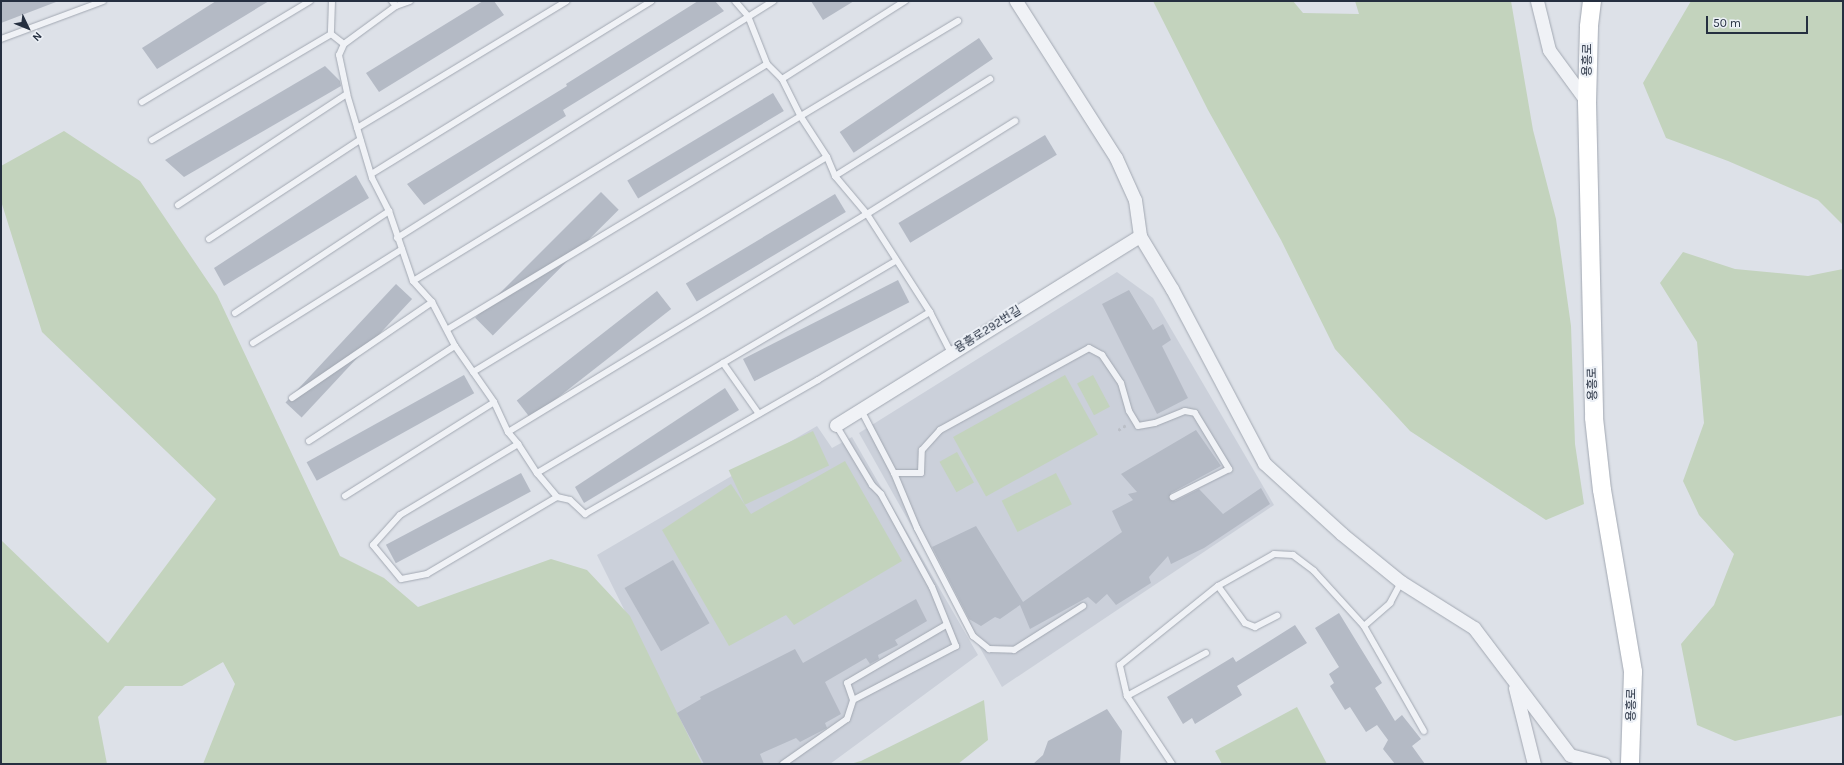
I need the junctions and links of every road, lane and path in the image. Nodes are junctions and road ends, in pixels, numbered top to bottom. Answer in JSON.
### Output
{"nodes":[{"id":1,"x":103,"y":1,"type":"edge"},
{"id":2,"x":310,"y":1,"type":"edge"},
{"id":3,"x":332,"y":1,"type":"edge"},
{"id":4,"x":410,"y":1,"type":"edge"},
{"id":5,"x":567,"y":1,"type":"edge"},
{"id":6,"x":650,"y":1,"type":"edge"},
{"id":7,"x":735,"y":1,"type":"edge"},
{"id":8,"x":774,"y":1,"type":"edge"},
{"id":9,"x":904,"y":1,"type":"edge"},
{"id":10,"x":1016,"y":1,"type":"edge"},
{"id":11,"x":1537,"y":1,"type":"edge"},
{"id":12,"x":1592,"y":1,"type":"edge"},
{"id":13,"x":394,"y":3,"type":"edge"},
{"id":14,"x":748,"y":16,"type":"junction"},
{"id":15,"x":958,"y":21,"type":"dead end"},
{"id":16,"x":331,"y":34,"type":"junction"},
{"id":17,"x":1,"y":39,"type":"edge"},
{"id":18,"x":344,"y":44,"type":"junction"},
{"id":19,"x":767,"y":64,"type":"junction"},
{"id":20,"x":782,"y":79,"type":"junction"},
{"id":21,"x":990,"y":79,"type":"dead end"},
{"id":22,"x":346,"y":94,"type":"junction"},
{"id":23,"x":142,"y":102,"type":"dead end"},
{"id":24,"x":1587,"y":102,"type":"junction"},
{"id":25,"x":801,"y":117,"type":"junction"},
{"id":26,"x":1015,"y":121,"type":"dead end"},
{"id":27,"x":357,"y":128,"type":"junction"},
{"id":28,"x":152,"y":140,"type":"dead end"},
{"id":29,"x":360,"y":140,"type":"junction"},
{"id":30,"x":827,"y":157,"type":"junction"},
{"id":31,"x":373,"y":173,"type":"junction"},
{"id":32,"x":835,"y":176,"type":"junction"},
{"id":33,"x":178,"y":205,"type":"dead end"},
{"id":34,"x":389,"y":211,"type":"junction"},
{"id":35,"x":867,"y":214,"type":"junction"},
{"id":36,"x":1140,"y":236,"type":"junction"},
{"id":37,"x":397,"y":238,"type":"junction"},
{"id":38,"x":209,"y":239,"type":"dead end"},
{"id":39,"x":402,"y":249,"type":"junction"},
{"id":40,"x":895,"y":261,"type":"junction"},
{"id":41,"x":413,"y":281,"type":"junction"},
{"id":42,"x":432,"y":302,"type":"junction"},
{"id":43,"x":930,"y":312,"type":"junction"},
{"id":44,"x":235,"y":313,"type":"dead end"},
{"id":45,"x":448,"y":329,"type":"junction"},
{"id":46,"x":253,"y":343,"type":"dead end"},
{"id":47,"x":455,"y":346,"type":"junction"},
{"id":48,"x":951,"y":353,"type":"junction"},
{"id":49,"x":722,"y":363,"type":"junction"},
{"id":50,"x":473,"y":372,"type":"junction"},
{"id":51,"x":292,"y":398,"type":"dead end"},
{"id":52,"x":494,"y":402,"type":"junction"},
{"id":53,"x":862,"y":410,"type":"junction"},
{"id":54,"x":759,"y":414,"type":"junction"},
{"id":55,"x":836,"y":425,"type":"joint"},
{"id":56,"x":508,"y":432,"type":"junction"},
{"id":57,"x":309,"y":441,"type":"dead end"},
{"id":58,"x":518,"y":444,"type":"junction"},
{"id":59,"x":537,"y":473,"type":"junction"},
{"id":60,"x":894,"y":473,"type":"junction"},
{"id":61,"x":345,"y":496,"type":"dead end"},
{"id":62,"x":557,"y":497,"type":"junction"},
{"id":63,"x":1173,"y":497,"type":"dead end"},
{"id":64,"x":1401,"y":582,"type":"junction"},
{"id":65,"x":1218,"y":586,"type":"junction"},
{"id":66,"x":1083,"y":606,"type":"dead end"},
{"id":67,"x":1277,"y":616,"type":"dead end"},
{"id":68,"x":946,"y":625,"type":"junction"},
{"id":69,"x":1364,"y":626,"type":"junction"},
{"id":70,"x":1206,"y":652,"type":"dead end"},
{"id":71,"x":1514,"y":682,"type":"junction"},
{"id":72,"x":1127,"y":696,"type":"junction"},
{"id":73,"x":854,"y":700,"type":"junction"},
{"id":74,"x":1424,"y":732,"type":"dead end"},
{"id":75,"x":784,"y":764,"type":"edge"},
{"id":76,"x":1172,"y":764,"type":"edge"},
{"id":77,"x":1534,"y":764,"type":"edge"},
{"id":78,"x":1604,"y":764,"type":"edge"},
{"id":79,"x":1630,"y":764,"type":"edge"}],
"edges":[{"from":1,"to":17,"type":"lane"},
{"from":2,"to":23,"type":"lane"},
{"from":3,"to":16,"type":"lane"},
{"from":4,"to":13,"type":"lane"},
{"from":5,"to":27,"type":"lane"},
{"from":6,"to":31,"type":"lane"},
{"from":7,"to":14,"type":"lane"},
{"from":8,"to":14,"type":"lane"},
{"from":9,"to":20,"type":"lane"},
{"from":10,"to":36,"type":"street"},
{"from":11,"to":24,"type":"street"},
{"from":12,"to":24,"type":"main road","name":"용흥로"},
{"from":13,"to":18,"type":"lane"},
{"from":14,"to":19,"type":"lane"},
{"from":14,"to":37,"type":"lane"},
{"from":15,"to":25,"type":"lane"},
{"from":16,"to":18,"type":"lane"},
{"from":16,"to":28,"type":"lane"},
{"from":18,"to":22,"type":"lane"},
{"from":19,"to":20,"type":"lane"},
{"from":19,"to":41,"type":"lane"},
{"from":20,"to":25,"type":"lane"},
{"from":21,"to":32,"type":"lane"},
{"from":22,"to":27,"type":"lane"},
{"from":22,"to":33,"type":"lane"},
{"from":24,"to":79,"type":"main road","name":"용흥로"},
{"from":25,"to":30,"type":"lane"},
{"from":25,"to":45,"type":"lane"},
{"from":26,"to":35,"type":"lane"},
{"from":27,"to":29,"type":"lane"},
{"from":29,"to":31,"type":"lane"},
{"from":29,"to":38,"type":"lane"},
{"from":30,"to":32,"type":"lane"},
{"from":30,"to":50,"type":"lane"},
{"from":31,"to":34,"type":"lane"},
{"from":32,"to":35,"type":"lane"},
{"from":34,"to":37,"type":"lane"},
{"from":34,"to":44,"type":"lane"},
{"from":35,"to":40,"type":"lane"},
{"from":35,"to":56,"type":"lane"},
{"from":36,"to":48,"type":"street","name":"용흥로292번길"},
{"from":36,"to":64,"type":"street"},
{"from":37,"to":39,"type":"lane"},
{"from":39,"to":41,"type":"lane"},
{"from":39,"to":46,"type":"lane"},
{"from":40,"to":43,"type":"lane"},
{"from":40,"to":49,"type":"lane"},
{"from":41,"to":42,"type":"lane"},
{"from":42,"to":45,"type":"lane"},
{"from":42,"to":51,"type":"lane"},
{"from":43,"to":48,"type":"lane"},
{"from":43,"to":54,"type":"lane"},
{"from":45,"to":47,"type":"lane"},
{"from":47,"to":50,"type":"lane"},
{"from":47,"to":57,"type":"lane"},
{"from":48,"to":53,"type":"street","name":"용흥로292번길"},
{"from":49,"to":54,"type":"lane"},
{"from":49,"to":59,"type":"lane"},
{"from":50,"to":52,"type":"lane"},
{"from":52,"to":56,"type":"lane"},
{"from":52,"to":61,"type":"lane"},
{"from":53,"to":55,"type":"street","name":"용흥로292번길"},
{"from":53,"to":60,"type":"lane"},
{"from":54,"to":62,"type":"lane"},
{"from":55,"to":68,"type":"lane"},
{"from":56,"to":58,"type":"lane"},
{"from":58,"to":59,"type":"lane"},
{"from":58,"to":62,"type":"lane"},
{"from":59,"to":62,"type":"lane"},
{"from":60,"to":63,"type":"lane"},
{"from":60,"to":66,"type":"lane"},
{"from":64,"to":69,"type":"lane"},
{"from":64,"to":71,"type":"street"},
{"from":65,"to":67,"type":"lane"},
{"from":65,"to":69,"type":"lane"},
{"from":65,"to":72,"type":"lane"},
{"from":68,"to":73,"type":"lane"},
{"from":68,"to":73,"type":"lane"},
{"from":69,"to":74,"type":"lane"},
{"from":70,"to":72,"type":"lane"},
{"from":71,"to":77,"type":"street"},
{"from":71,"to":78,"type":"street"},
{"from":72,"to":76,"type":"lane"},
{"from":73,"to":75,"type":"lane"}]}
